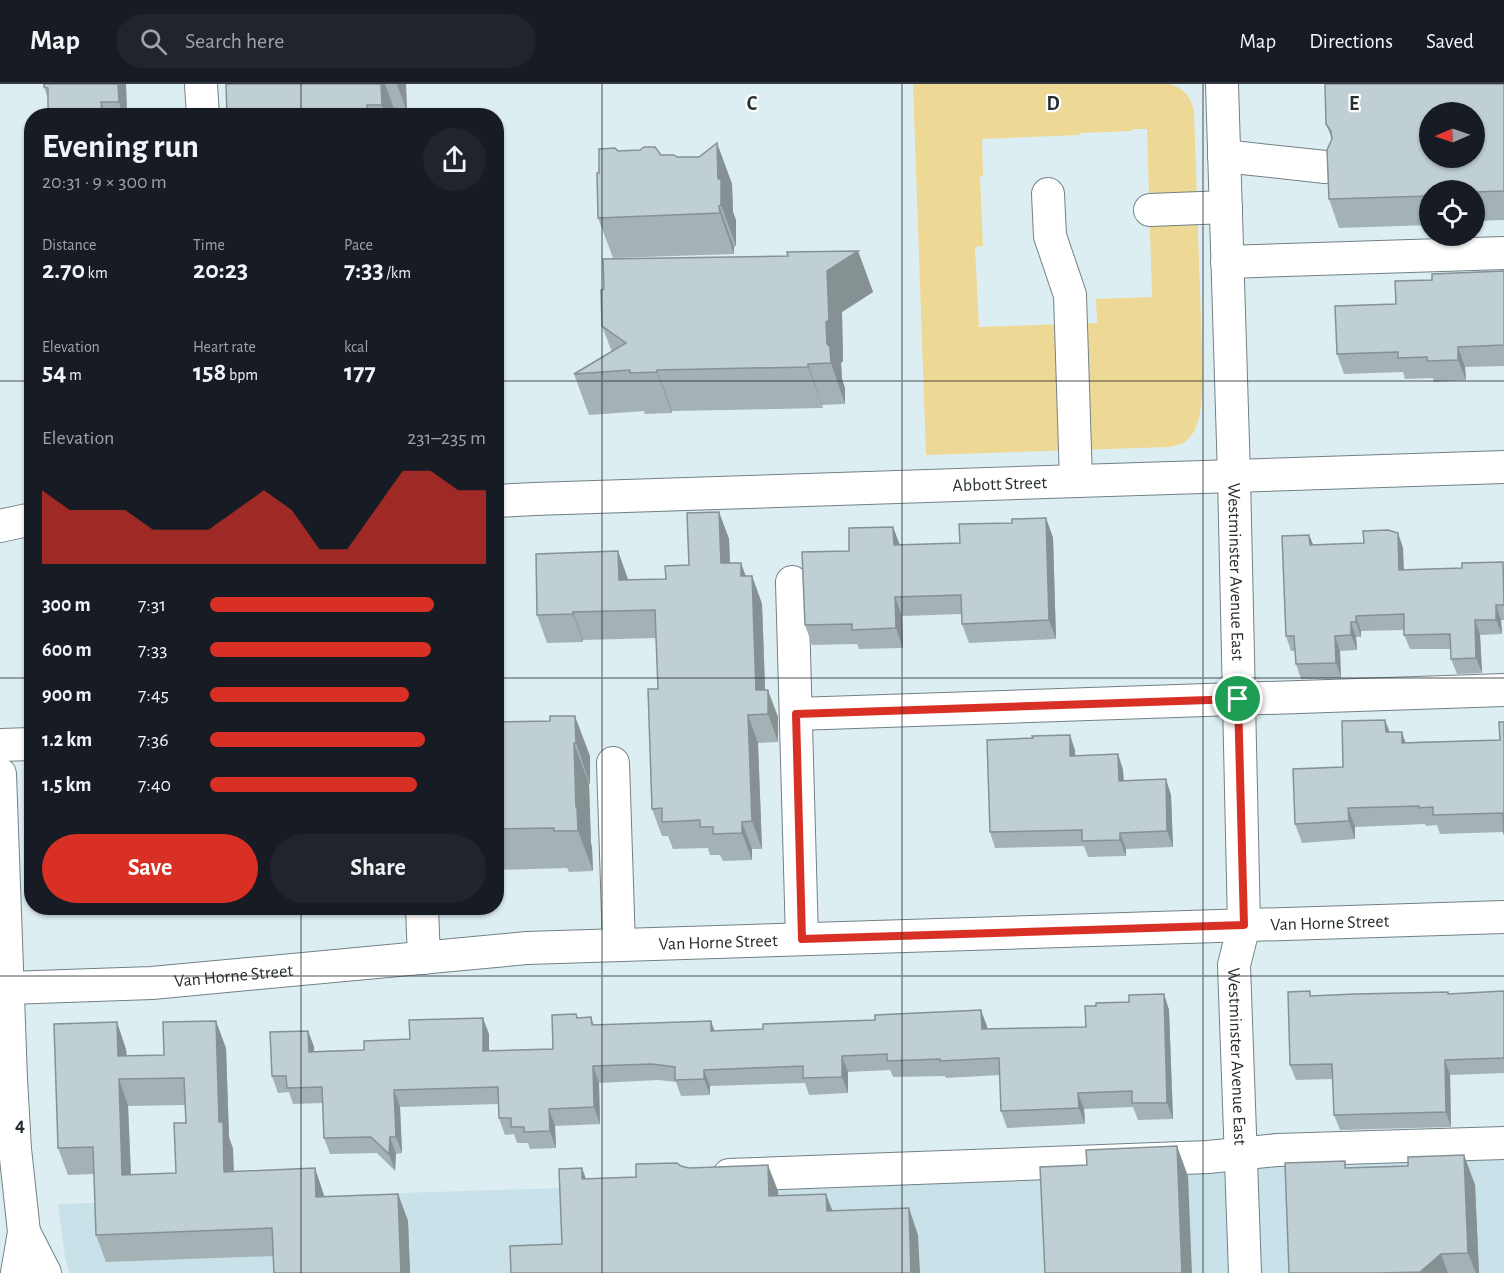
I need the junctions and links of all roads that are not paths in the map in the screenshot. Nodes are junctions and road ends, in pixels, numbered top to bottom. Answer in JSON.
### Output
{"nodes":[{"id":1,"x":201,"y":84,"type":"edge"},
{"id":2,"x":1222,"y":84,"type":"edge"},
{"id":3,"x":202,"y":108,"type":"edge"},
{"id":4,"x":1224,"y":156,"type":"junction"},
{"id":5,"x":1324,"y":167,"type":"dead end"},
{"id":6,"x":1048,"y":194,"type":"dead end"},
{"id":7,"x":1226,"y":207,"type":"junction"},
{"id":8,"x":1150,"y":210,"type":"dead end"},
{"id":9,"x":1504,"y":253,"type":"edge"},
{"id":10,"x":1227,"y":262,"type":"junction"},
{"id":11,"x":1504,"y":467,"type":"edge"},
{"id":12,"x":1234,"y":476,"type":"junction"},
{"id":13,"x":1076,"y":481,"type":"junction"},
{"id":14,"x":504,"y":501,"type":"edge"},
{"id":15,"x":24,"y":521,"type":"edge"},
{"id":16,"x":0,"y":526,"type":"edge"},
{"id":17,"x":792,"y":582,"type":"dead end"},
{"id":18,"x":1504,"y":690,"type":"edge"},
{"id":19,"x":1238,"y":699,"type":"junction"},
{"id":20,"x":796,"y":714,"type":"junction"},
{"id":21,"x":24,"y":744,"type":"edge"},
{"id":22,"x":0,"y":745,"type":"edge"},
{"id":23,"x":613,"y":763,"type":"dead end"},
{"id":24,"x":0,"y":774,"type":"edge"},
{"id":25,"x":422,"y":915,"type":"edge"},
{"id":26,"x":1504,"y":916,"type":"edge"},
{"id":27,"x":1244,"y":925,"type":"junction"},
{"id":28,"x":802,"y":939,"type":"junction"},
{"id":29,"x":619,"y":945,"type":"junction"},
{"id":30,"x":424,"y":958,"type":"junction"},
{"id":31,"x":8,"y":988,"type":"junction"},
{"id":32,"x":1504,"y":1143,"type":"edge"},
{"id":33,"x":1241,"y":1153,"type":"junction"},
{"id":34,"x":698,"y":1176,"type":"edge"},
{"id":35,"x":24,"y":1232,"type":"junction"},
{"id":36,"x":17,"y":1273,"type":"edge"},
{"id":37,"x":45,"y":1273,"type":"edge"},
{"id":38,"x":1245,"y":1273,"type":"edge"}],
"edges":[{"from":1,"to":3,"type":"street"},
{"from":2,"to":4,"type":"street","name":"Westminster Avenue East"},
{"from":4,"to":5,"type":"street"},
{"from":4,"to":7,"type":"street","name":"Westminster Avenue East"},
{"from":6,"to":13,"type":"street"},
{"from":7,"to":8,"type":"street"},
{"from":7,"to":10,"type":"street","name":"Westminster Avenue East"},
{"from":9,"to":10,"type":"street"},
{"from":10,"to":12,"type":"street","name":"Westminster Avenue East"},
{"from":11,"to":12,"type":"street","name":"Abbott Street"},
{"from":12,"to":13,"type":"street","name":"Abbott Street"},
{"from":12,"to":19,"type":"street","name":"Westminster Avenue East"},
{"from":13,"to":14,"type":"street","name":"Abbott Street"},
{"from":15,"to":16,"type":"street"},
{"from":17,"to":20,"type":"street"},
{"from":18,"to":19,"type":"street"},
{"from":19,"to":20,"type":"street"},
{"from":19,"to":27,"type":"street","name":"Westminster Avenue East"},
{"from":20,"to":28,"type":"street"},
{"from":21,"to":22,"type":"street"},
{"from":23,"to":29,"type":"street"},
{"from":24,"to":31,"type":"street"},
{"from":25,"to":30,"type":"street"},
{"from":26,"to":27,"type":"street","name":"Van Horne Street"},
{"from":27,"to":28,"type":"street","name":"Van Horne Street"},
{"from":27,"to":33,"type":"street","name":"Westminster Avenue East"},
{"from":28,"to":29,"type":"street","name":"Van Horne Street"},
{"from":29,"to":30,"type":"street","name":"Van Horne Street"},
{"from":30,"to":31,"type":"street","name":"Van Horne Street"},
{"from":31,"to":35,"type":"street"},
{"from":32,"to":33,"type":"street"},
{"from":33,"to":34,"type":"street"},
{"from":33,"to":38,"type":"street","name":"Westminster Avenue East"},
{"from":35,"to":36,"type":"street"},
{"from":35,"to":37,"type":"street"}]}
